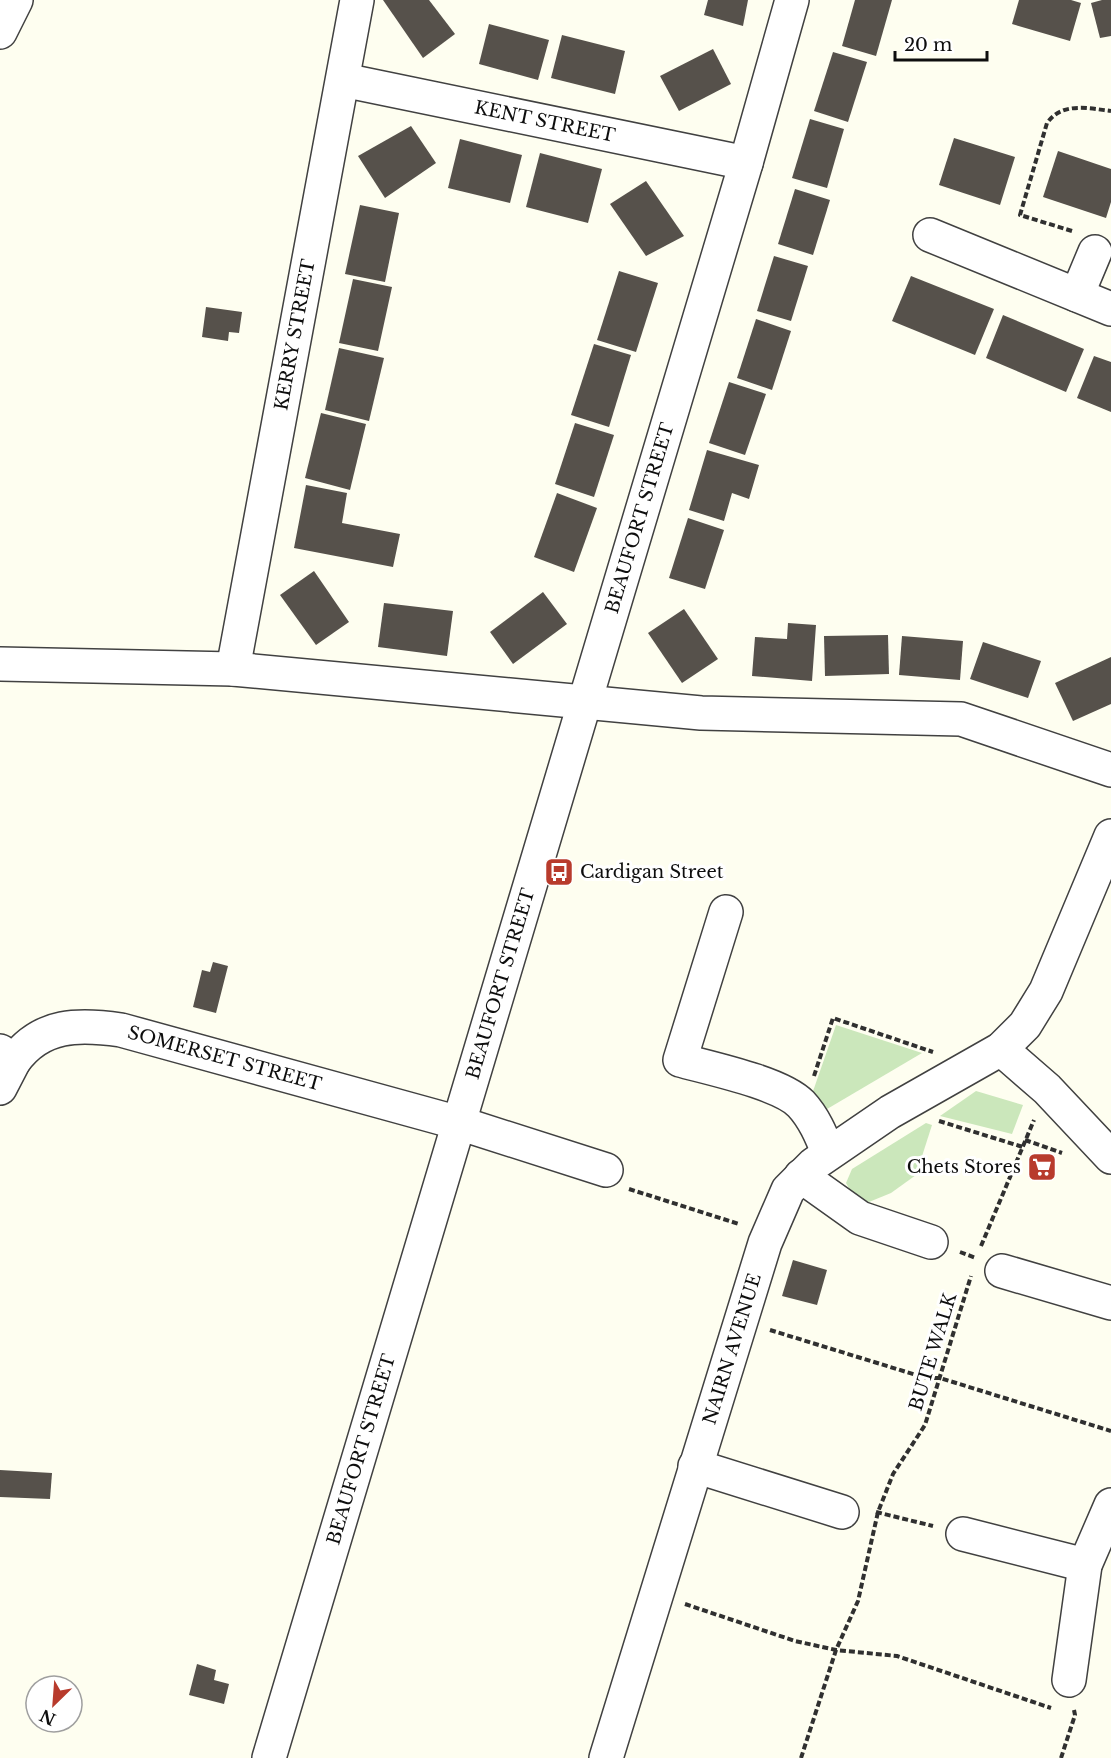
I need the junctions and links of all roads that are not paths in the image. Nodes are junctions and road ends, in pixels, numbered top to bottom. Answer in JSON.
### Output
{"nodes":[{"id":1,"x":16,"y":0,"type":"edge"},
{"id":2,"x":357,"y":0,"type":"edge"},
{"id":3,"x":792,"y":0,"type":"edge"},
{"id":4,"x":0,"y":32,"type":"edge"},
{"id":5,"x":343,"y":80,"type":"junction"},
{"id":6,"x":746,"y":163,"type":"junction"},
{"id":7,"x":930,"y":235,"type":"dead end"},
{"id":8,"x":1095,"y":252,"type":"road end"},
{"id":9,"x":1077,"y":295,"type":"junction"},
{"id":10,"x":1111,"y":309,"type":"edge"},
{"id":11,"x":0,"y":663,"type":"edge"},
{"id":12,"x":233,"y":669,"type":"junction"},
{"id":13,"x":583,"y":702,"type":"junction"},
{"id":14,"x":1111,"y":770,"type":"edge"},
{"id":15,"x":1111,"y":836,"type":"edge"},
{"id":16,"x":726,"y":912,"type":"dead end"},
{"id":17,"x":988,"y":1057,"type":"junction"},
{"id":18,"x":5,"y":1066,"type":"edge"},
{"id":19,"x":459,"y":1123,"type":"junction"},
{"id":20,"x":828,"y":1152,"type":"junction"},
{"id":21,"x":1111,"y":1157,"type":"edge"},
{"id":22,"x":606,"y":1170,"type":"road end"},
{"id":23,"x":801,"y":1176,"type":"junction"},
{"id":24,"x":931,"y":1242,"type":"road end"},
{"id":25,"x":989,"y":1264,"type":"road end"},
{"id":26,"x":1111,"y":1304,"type":"edge"},
{"id":27,"x":695,"y":1466,"type":"junction"},
{"id":28,"x":1111,"y":1505,"type":"edge"},
{"id":29,"x":842,"y":1512,"type":"road end"},
{"id":30,"x":963,"y":1534,"type":"road end"},
{"id":31,"x":1085,"y":1565,"type":"junction"},
{"id":32,"x":1069,"y":1680,"type":"road end"},
{"id":33,"x":610,"y":1757,"type":"edge"},
{"id":34,"x":270,"y":1758,"type":"edge"}],
"edges":[{"from":1,"to":4,"type":"street"},
{"from":2,"to":5,"type":"street","name":"KERRY STREET"},
{"from":3,"to":6,"type":"street","name":"BEAUFORT STREET"},
{"from":5,"to":6,"type":"street","name":"KENT STREET"},
{"from":5,"to":12,"type":"street","name":"KERRY STREET"},
{"from":6,"to":13,"type":"street","name":"BEAUFORT STREET"},
{"from":7,"to":9,"type":"street"},
{"from":8,"to":9,"type":"street"},
{"from":9,"to":10,"type":"street"},
{"from":11,"to":12,"type":"street"},
{"from":12,"to":13,"type":"street"},
{"from":13,"to":14,"type":"street"},
{"from":13,"to":19,"type":"street","name":"BEAUFORT STREET"},
{"from":15,"to":17,"type":"street","name":"NAIRN AVENUE"},
{"from":16,"to":20,"type":"street"},
{"from":17,"to":20,"type":"street","name":"NAIRN AVENUE"},
{"from":17,"to":21,"type":"street"},
{"from":18,"to":19,"type":"street","name":"SOMERSET STREET"},
{"from":19,"to":22,"type":"street","name":"SOMERSET STREET"},
{"from":19,"to":34,"type":"street","name":"BEAUFORT STREET"},
{"from":20,"to":23,"type":"street","name":"NAIRN AVENUE"},
{"from":23,"to":24,"type":"street"},
{"from":23,"to":27,"type":"street","name":"NAIRN AVENUE"},
{"from":25,"to":26,"type":"street"},
{"from":27,"to":29,"type":"street"},
{"from":27,"to":33,"type":"street","name":"NAIRN AVENUE"},
{"from":28,"to":31,"type":"street"},
{"from":30,"to":31,"type":"street"},
{"from":31,"to":32,"type":"street"}]}
